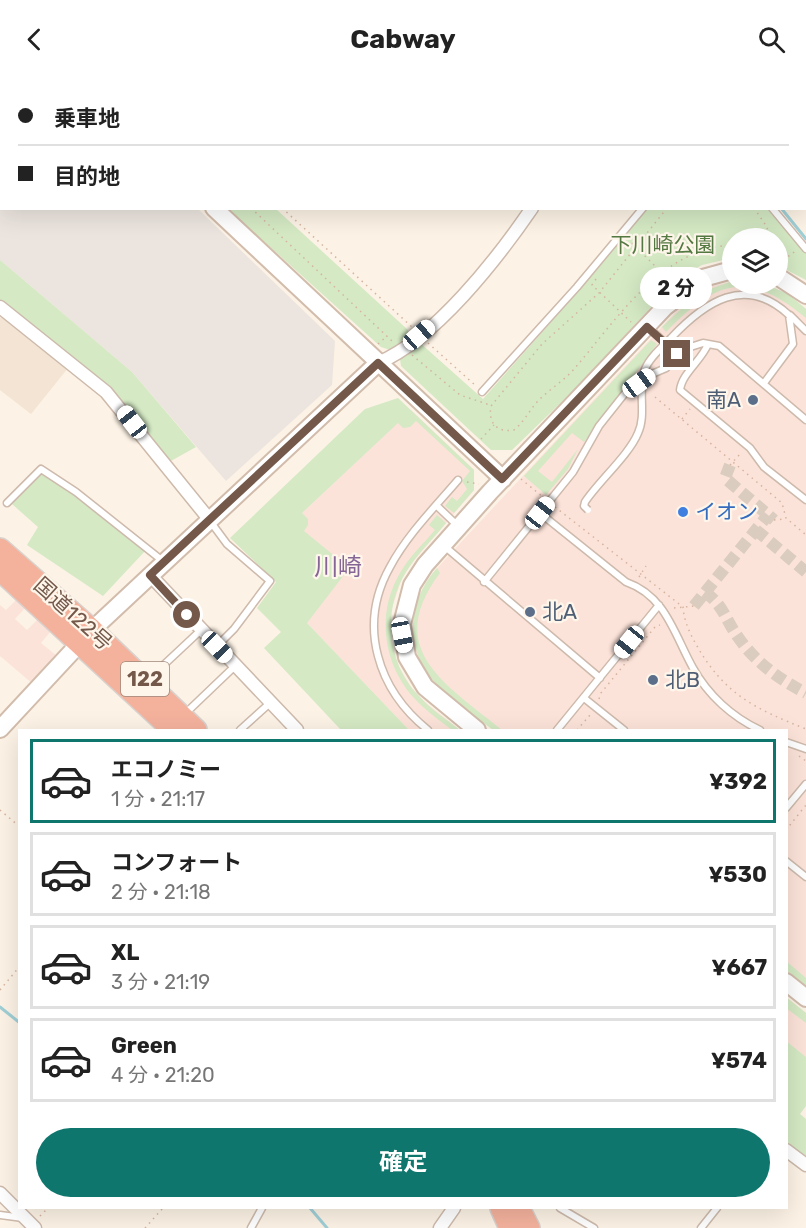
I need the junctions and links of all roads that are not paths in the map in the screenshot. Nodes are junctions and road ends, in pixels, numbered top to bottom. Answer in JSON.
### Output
{"nodes":[{"id":1,"x":216,"y":210,"type":"edge"},
{"id":2,"x":531,"y":210,"type":"edge"},
{"id":3,"x":641,"y":210,"type":"edge"},
{"id":4,"x":774,"y":210,"type":"edge"},
{"id":5,"x":805,"y":247,"type":"edge"},
{"id":6,"x":722,"y":273,"type":"edge"},
{"id":7,"x":788,"y":278,"type":"edge"},
{"id":8,"x":806,"y":295,"type":"edge"},
{"id":9,"x":1,"y":310,"type":"edge"},
{"id":10,"x":789,"y":315,"type":"junction"},
{"id":11,"x":641,"y":326,"type":"junction"},
{"id":12,"x":806,"y":331,"type":"edge"},
{"id":13,"x":708,"y":344,"type":"junction"},
{"id":14,"x":677,"y":354,"type":"junction"},
{"id":15,"x":377,"y":355,"type":"junction"},
{"id":16,"x":764,"y":383,"type":"junction"},
{"id":17,"x":482,"y":392,"type":"road end"},
{"id":18,"x":806,"y":420,"type":"edge"},
{"id":19,"x":510,"y":478,"type":"junction"},
{"id":20,"x":458,"y":480,"type":"road end"},
{"id":21,"x":806,"y":500,"type":"edge"},
{"id":22,"x":7,"y":503,"type":"dead end"},
{"id":23,"x":436,"y":506,"type":"junction"},
{"id":24,"x":588,"y":510,"type":"dead end"},
{"id":25,"x":540,"y":513,"type":"junction"},
{"id":26,"x":209,"y":519,"type":"junction"},
{"id":27,"x":459,"y":526,"type":"junction"},
{"id":28,"x":442,"y":545,"type":"junction"},
{"id":29,"x":0,"y":549,"type":"edge"},
{"id":30,"x":164,"y":562,"type":"junction"},
{"id":31,"x":0,"y":570,"type":"edge"},
{"id":32,"x":150,"y":575,"type":"junction"},
{"id":33,"x":484,"y":582,"type":"junction"},
{"id":34,"x":659,"y":605,"type":"junction"},
{"id":35,"x":201,"y":630,"type":"junction"},
{"id":36,"x":86,"y":636,"type":"junction"},
{"id":37,"x":217,"y":647,"type":"junction"},
{"id":38,"x":235,"y":666,"type":"junction"},
{"id":39,"x":154,"y":675,"type":"dead end"},
{"id":40,"x":600,"y":678,"type":"junction"},
{"id":41,"x":584,"y":698,"type":"junction"},
{"id":42,"x":270,"y":703,"type":"junction"},
{"id":43,"x":190,"y":709,"type":"dead end"},
{"id":44,"x":0,"y":729,"type":"edge"},
{"id":45,"x":172,"y":729,"type":"edge"},
{"id":46,"x":195,"y":729,"type":"edge"},
{"id":47,"x":241,"y":729,"type":"edge"},
{"id":48,"x":296,"y":729,"type":"edge"},
{"id":49,"x":427,"y":729,"type":"edge"},
{"id":50,"x":476,"y":729,"type":"edge"},
{"id":51,"x":558,"y":729,"type":"edge"},
{"id":52,"x":623,"y":729,"type":"edge"},
{"id":53,"x":758,"y":729,"type":"edge"},
{"id":54,"x":788,"y":743,"type":"edge"},
{"id":55,"x":806,"y":749,"type":"edge"},
{"id":56,"x":806,"y":784,"type":"edge"},
{"id":57,"x":788,"y":806,"type":"edge"},
{"id":58,"x":788,"y":863,"type":"edge"},
{"id":59,"x":806,"y":877,"type":"edge"},
{"id":60,"x":788,"y":984,"type":"edge"},
{"id":61,"x":806,"y":999,"type":"edge"},
{"id":62,"x":788,"y":1152,"type":"edge"},
{"id":63,"x":806,"y":1165,"type":"edge"},
{"id":64,"x":0,"y":1194,"type":"edge"},
{"id":65,"x":261,"y":1209,"type":"edge"},
{"id":66,"x":453,"y":1209,"type":"edge"},
{"id":67,"x":501,"y":1209,"type":"edge"},
{"id":68,"x":520,"y":1209,"type":"edge"},
{"id":69,"x":564,"y":1209,"type":"edge"},
{"id":70,"x":716,"y":1209,"type":"edge"},
{"id":71,"x":0,"y":1215,"type":"edge"},
{"id":72,"x":30,"y":1225,"type":"edge"},
{"id":73,"x":251,"y":1228,"type":"edge"},
{"id":74,"x":440,"y":1228,"type":"edge"},
{"id":75,"x":510,"y":1228,"type":"edge"},
{"id":76,"x":529,"y":1228,"type":"edge"},
{"id":77,"x":594,"y":1228,"type":"edge"},
{"id":78,"x":701,"y":1228,"type":"edge"}],
"edges":[{"from":1,"to":15,"type":"street"},
{"from":2,"to":15,"type":"street"},
{"from":3,"to":17,"type":"lane"},
{"from":4,"to":5,"type":"lane"},
{"from":6,"to":11,"type":"street"},
{"from":7,"to":8,"type":"street"},
{"from":9,"to":26,"type":"street"},
{"from":10,"to":12,"type":"lane"},
{"from":10,"to":16,"type":"lane"},
{"from":10,"to":24,"type":"lane","bridge":true},
{"from":11,"to":14,"type":"lane"},
{"from":11,"to":19,"type":"street"},
{"from":13,"to":14,"type":"lane"},
{"from":13,"to":16,"type":"lane"},
{"from":13,"to":21,"type":"lane"},
{"from":14,"to":25,"type":"lane"},
{"from":15,"to":19,"type":"street"},
{"from":15,"to":26,"type":"street"},
{"from":16,"to":18,"type":"lane"},
{"from":19,"to":27,"type":"street"},
{"from":20,"to":23,"type":"lane"},
{"from":22,"to":30,"type":"lane"},
{"from":23,"to":27,"type":"lane"},
{"from":23,"to":49,"type":"lane"},
{"from":25,"to":33,"type":"lane"},
{"from":25,"to":34,"type":"lane"},
{"from":26,"to":30,"type":"street"},
{"from":26,"to":37,"type":"lane"},
{"from":27,"to":28,"type":"street"},
{"from":28,"to":33,"type":"lane"},
{"from":28,"to":50,"type":"street"},
{"from":29,"to":36,"type":"highway","name":"国道122号","number":"122"},
{"from":30,"to":32,"type":"street"},
{"from":31,"to":36,"type":"highway","name":"国道122号","number":"122"},
{"from":32,"to":35,"type":"street"},
{"from":32,"to":36,"type":"street"},
{"from":33,"to":40,"type":"lane"},
{"from":34,"to":40,"type":"lane"},
{"from":34,"to":53,"type":"lane"},
{"from":35,"to":37,"type":"street"},
{"from":35,"to":39,"type":"lane"},
{"from":36,"to":44,"type":"street"},
{"from":36,"to":45,"type":"highway","name":"国道122号","number":"122"},
{"from":36,"to":46,"type":"highway","name":"国道122号","number":"122"},
{"from":37,"to":38,"type":"street"},
{"from":38,"to":42,"type":"street"},
{"from":38,"to":43,"type":"lane"},
{"from":40,"to":41,"type":"lane"},
{"from":41,"to":51,"type":"lane"},
{"from":41,"to":52,"type":"lane"},
{"from":42,"to":47,"type":"lane"},
{"from":42,"to":48,"type":"street"},
{"from":54,"to":55,"type":"lane"},
{"from":56,"to":57,"type":"lane"},
{"from":58,"to":59,"type":"lane"},
{"from":60,"to":61,"type":"street"},
{"from":62,"to":63,"type":"street"},
{"from":64,"to":72,"type":"street"},
{"from":65,"to":73,"type":"lane"},
{"from":66,"to":74,"type":"street"},
{"from":67,"to":75,"type":"highway"},
{"from":68,"to":76,"type":"highway"},
{"from":69,"to":77,"type":"lane"},
{"from":70,"to":78,"type":"lane"},
{"from":71,"to":72,"type":"lane"}]}
